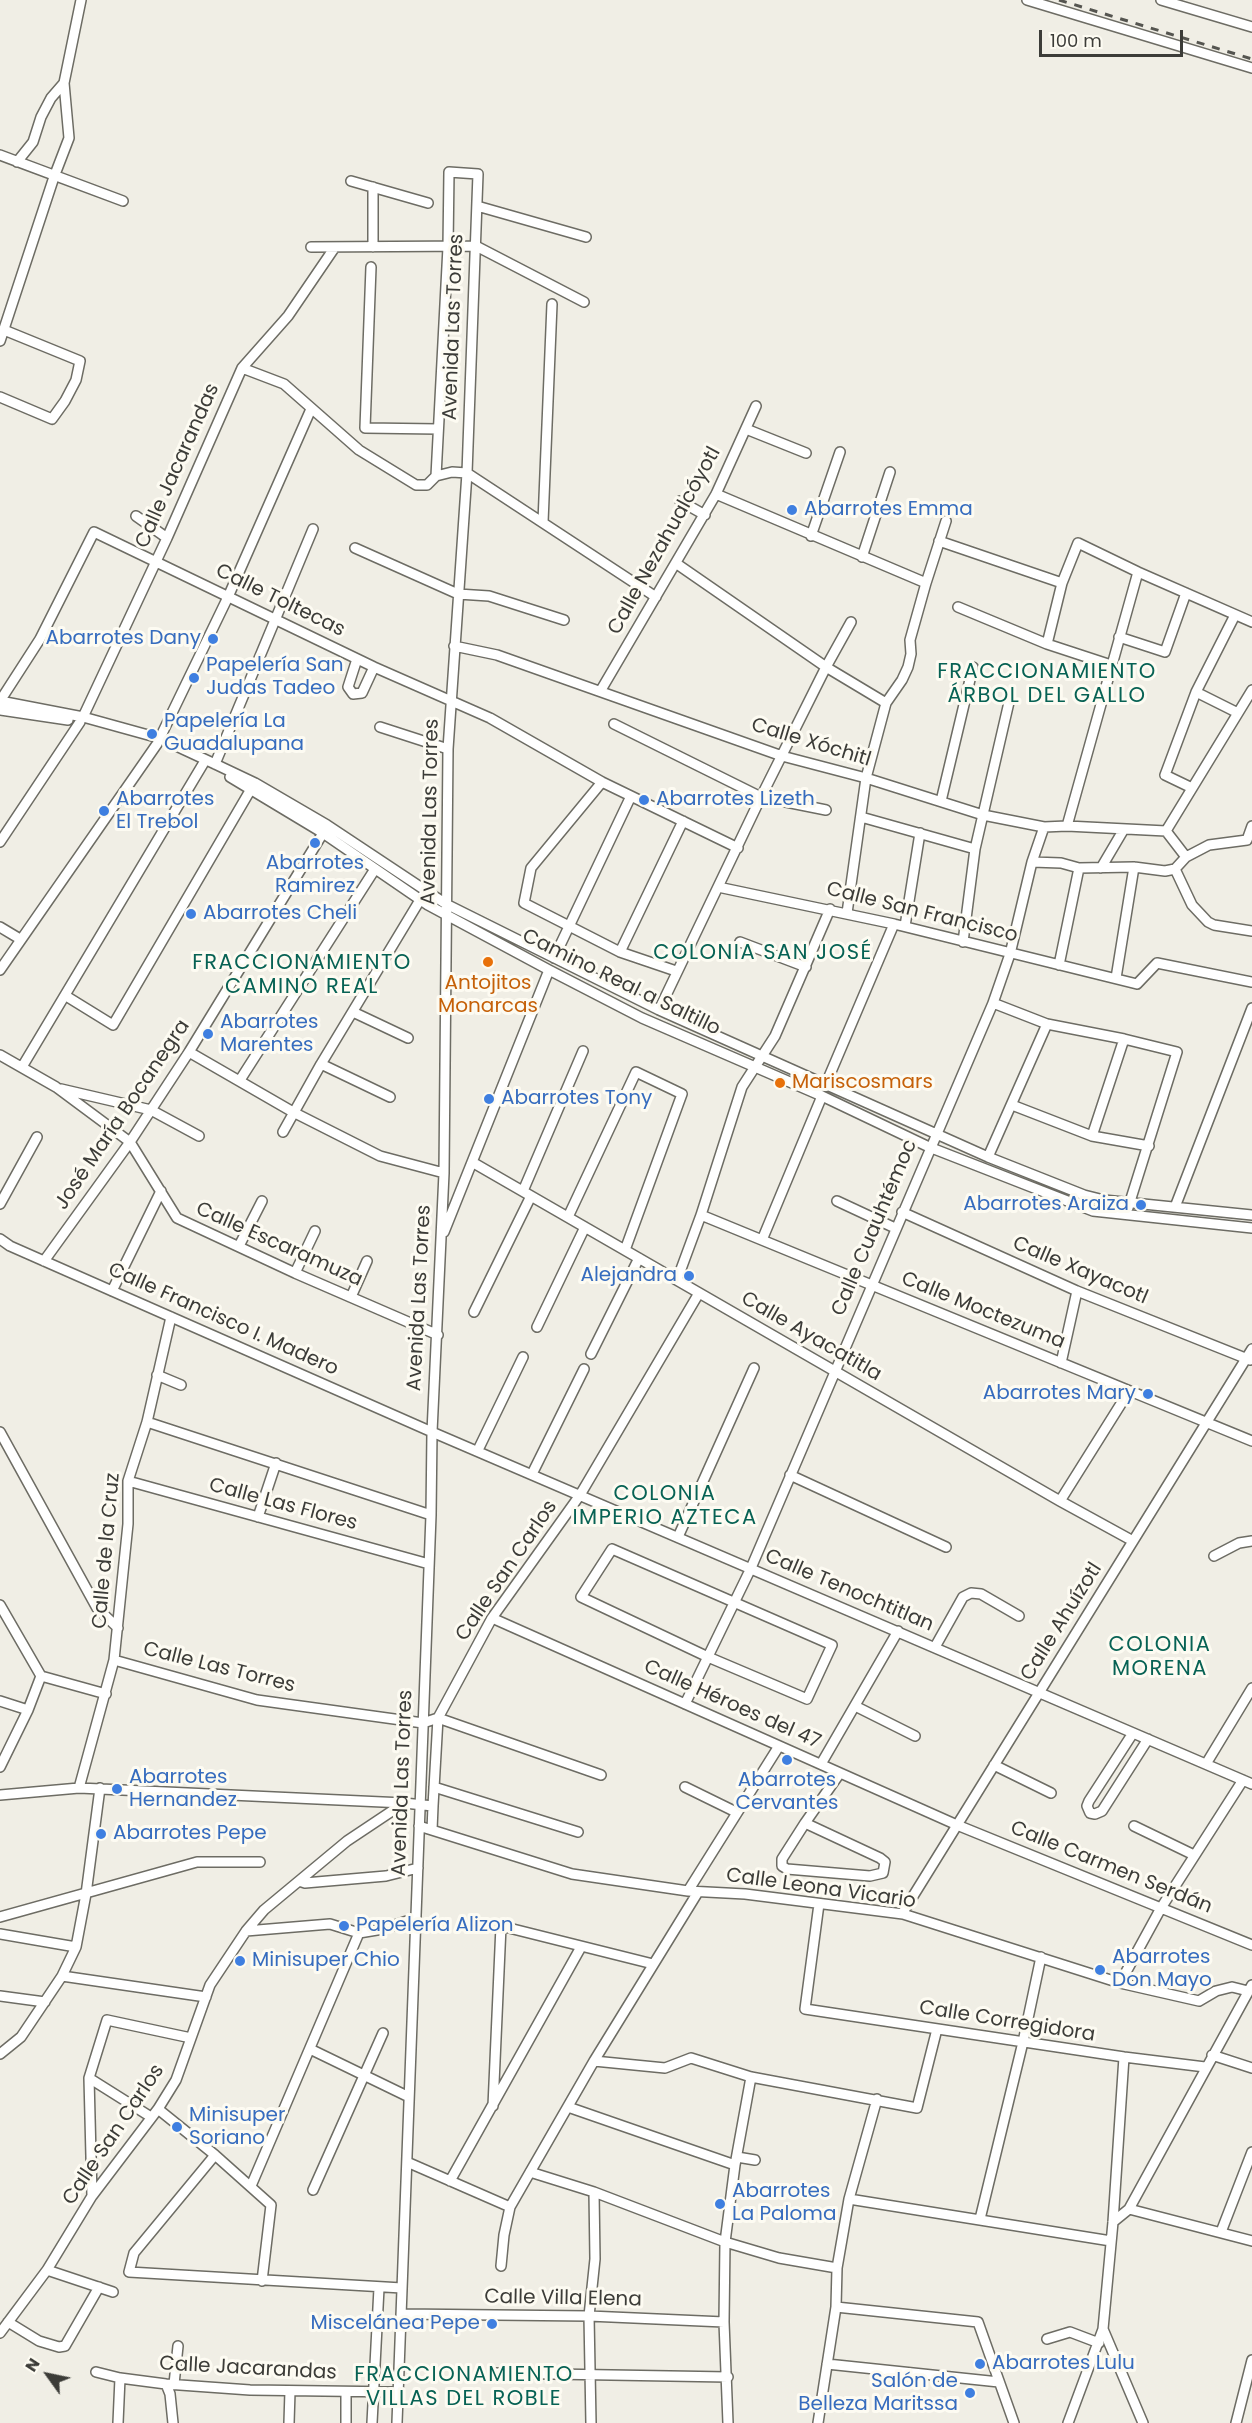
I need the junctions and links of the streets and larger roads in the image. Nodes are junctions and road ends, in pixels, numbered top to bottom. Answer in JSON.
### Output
{"nodes":[{"id":1,"x":81,"y":0,"type":"edge"},
{"id":2,"x":1026,"y":0,"type":"edge"},
{"id":3,"x":1161,"y":0,"type":"edge"},
{"id":4,"x":1252,"y":27,"type":"edge"},
{"id":5,"x":1252,"y":68,"type":"edge"},
{"id":6,"x":64,"y":83,"type":"junction"},
{"id":7,"x":0,"y":155,"type":"edge"},
{"id":8,"x":17,"y":162,"type":"junction"},
{"id":9,"x":54,"y":177,"type":"junction"},
{"id":10,"x":351,"y":181,"type":"dead end"},
{"id":11,"x":373,"y":187,"type":"junction"},
{"id":12,"x":123,"y":201,"type":"dead end"},
{"id":13,"x":428,"y":203,"type":"dead end"},
{"id":14,"x":477,"y":206,"type":"junction"},
{"id":15,"x":586,"y":237,"type":"dead end"},
{"id":16,"x":476,"y":246,"type":"junction"},
{"id":17,"x":335,"y":247,"type":"junction"},
{"id":18,"x":373,"y":247,"type":"junction"},
{"id":19,"x":448,"y":247,"type":"junction"},
{"id":20,"x":311,"y":248,"type":"dead end"},
{"id":21,"x":371,"y":267,"type":"dead end"},
{"id":22,"x":584,"y":302,"type":"dead end"},
{"id":23,"x":552,"y":304,"type":"dead end"},
{"id":24,"x":4,"y":330,"type":"junction"},
{"id":25,"x":0,"y":340,"type":"edge"},
{"id":26,"x":242,"y":368,"type":"junction"},
{"id":27,"x":0,"y":397,"type":"edge"},
{"id":28,"x":756,"y":406,"type":"dead end"},
{"id":29,"x":311,"y":409,"type":"junction"},
{"id":30,"x":438,"y":429,"type":"junction"},
{"id":31,"x":746,"y":429,"type":"junction"},
{"id":32,"x":840,"y":452,"type":"dead end"},
{"id":33,"x":806,"y":453,"type":"dead end"},
{"id":34,"x":890,"y":472,"type":"dead end"},
{"id":35,"x":466,"y":473,"type":"junction"},
{"id":36,"x":436,"y":476,"type":"junction"},
{"id":37,"x":716,"y":494,"type":"junction"},
{"id":38,"x":680,"y":501,"type":"dead end"},
{"id":39,"x":705,"y":515,"type":"junction"},
{"id":40,"x":136,"y":516,"type":"dead end"},
{"id":41,"x":946,"y":521,"type":"dead end"},
{"id":42,"x":543,"y":522,"type":"junction"},
{"id":43,"x":313,"y":529,"type":"dead end"},
{"id":44,"x":810,"y":536,"type":"junction"},
{"id":45,"x":167,"y":538,"type":"junction"},
{"id":46,"x":939,"y":541,"type":"junction"},
{"id":47,"x":355,"y":548,"type":"dead end"},
{"id":48,"x":862,"y":557,"type":"junction"},
{"id":49,"x":156,"y":561,"type":"junction"},
{"id":50,"x":677,"y":564,"type":"junction"},
{"id":51,"x":1138,"y":572,"type":"junction"},
{"id":52,"x":926,"y":583,"type":"junction"},
{"id":53,"x":1062,"y":583,"type":"junction"},
{"id":54,"x":1186,"y":593,"type":"junction"},
{"id":55,"x":458,"y":594,"type":"junction"},
{"id":56,"x":228,"y":597,"type":"junction"},
{"id":57,"x":656,"y":597,"type":"junction"},
{"id":58,"x":958,"y":607,"type":"dead end"},
{"id":59,"x":1235,"y":615,"type":"junction"},
{"id":60,"x":275,"y":619,"type":"junction"},
{"id":61,"x":564,"y":620,"type":"dead end"},
{"id":62,"x":851,"y":622,"type":"dead end"},
{"id":63,"x":1252,"y":622,"type":"edge"},
{"id":64,"x":1119,"y":637,"type":"junction"},
{"id":65,"x":1047,"y":644,"type":"junction"},
{"id":66,"x":454,"y":646,"type":"junction"},
{"id":67,"x":357,"y":659,"type":"junction"},
{"id":68,"x":1111,"y":665,"type":"junction"},
{"id":69,"x":374,"y":667,"type":"junction"},
{"id":70,"x":826,"y":667,"type":"junction"},
{"id":71,"x":973,"y":667,"type":"dead end"},
{"id":72,"x":601,"y":690,"type":"junction"},
{"id":73,"x":1252,"y":690,"type":"edge"},
{"id":74,"x":1196,"y":692,"type":"junction"},
{"id":75,"x":1010,"y":698,"type":"dead end"},
{"id":76,"x":451,"y":699,"type":"junction"},
{"id":77,"x":0,"y":700,"type":"edge"},
{"id":78,"x":886,"y":703,"type":"junction"},
{"id":79,"x":0,"y":710,"type":"edge"},
{"id":80,"x":1238,"y":713,"type":"junction"},
{"id":81,"x":81,"y":720,"type":"junction"},
{"id":82,"x":614,"y":724,"type":"dead end"},
{"id":83,"x":380,"y":727,"type":"dead end"},
{"id":84,"x":158,"y":741,"type":"junction"},
{"id":85,"x":448,"y":749,"type":"junction"},
{"id":86,"x":782,"y":756,"type":"junction"},
{"id":87,"x":203,"y":764,"type":"junction"},
{"id":88,"x":215,"y":764,"type":"junction"},
{"id":89,"x":866,"y":778,"type":"junction"},
{"id":90,"x":602,"y":782,"type":"junction"},
{"id":91,"x":1192,"y":788,"type":"junction"},
{"id":92,"x":251,"y":789,"type":"junction"},
{"id":93,"x":631,"y":796,"type":"junction"},
{"id":94,"x":761,"y":797,"type":"junction"},
{"id":95,"x":941,"y":801,"type":"junction"},
{"id":96,"x":826,"y":810,"type":"dead end"},
{"id":97,"x":983,"y":815,"type":"junction"},
{"id":98,"x":861,"y":816,"type":"junction"},
{"id":99,"x":683,"y":821,"type":"junction"},
{"id":100,"x":1067,"y":826,"type":"junction"},
{"id":101,"x":1252,"y":826,"type":"edge"},
{"id":102,"x":1044,"y":827,"type":"junction"},
{"id":103,"x":1124,"y":829,"type":"junction"},
{"id":104,"x":1166,"y":831,"type":"junction"},
{"id":105,"x":323,"y":833,"type":"junction"},
{"id":106,"x":920,"y":833,"type":"junction"},
{"id":107,"x":0,"y":842,"type":"edge"},
{"id":108,"x":738,"y":848,"type":"junction"},
{"id":109,"x":975,"y":849,"type":"junction"},
{"id":110,"x":1186,"y":857,"type":"junction"},
{"id":111,"x":1032,"y":862,"type":"junction"},
{"id":112,"x":1134,"y":867,"type":"junction"},
{"id":113,"x":1079,"y":868,"type":"junction"},
{"id":114,"x":1101,"y":868,"type":"junction"},
{"id":115,"x":375,"y":869,"type":"junction"},
{"id":116,"x":1175,"y":869,"type":"junction"},
{"id":117,"x":718,"y":887,"type":"junction"},
{"id":118,"x":426,"y":890,"type":"junction"},
{"id":119,"x":420,"y":899,"type":"junction"},
{"id":120,"x":446,"y":904,"type":"junction"},
{"id":121,"x":830,"y":909,"type":"junction"},
{"id":122,"x":847,"y":913,"type":"junction"},
{"id":123,"x":447,"y":916,"type":"junction"},
{"id":124,"x":894,"y":924,"type":"junction"},
{"id":125,"x":569,"y":926,"type":"junction"},
{"id":126,"x":905,"y":926,"type":"junction"},
{"id":127,"x":0,"y":927,"type":"edge"},
{"id":128,"x":1252,"y":931,"type":"edge"},
{"id":129,"x":20,"y":939,"type":"junction"},
{"id":130,"x":740,"y":942,"type":"dead end"},
{"id":131,"x":963,"y":942,"type":"junction"},
{"id":132,"x":620,"y":952,"type":"junction"},
{"id":133,"x":1010,"y":954,"type":"junction"},
{"id":134,"x":554,"y":958,"type":"junction"},
{"id":135,"x":1059,"y":964,"type":"junction"},
{"id":136,"x":806,"y":967,"type":"junction"},
{"id":137,"x":0,"y":970,"type":"edge"},
{"id":138,"x":549,"y":970,"type":"junction"},
{"id":139,"x":676,"y":971,"type":"junction"},
{"id":140,"x":1116,"y":978,"type":"junction"},
{"id":141,"x":1252,"y":982,"type":"edge"},
{"id":142,"x":66,"y":996,"type":"junction"},
{"id":143,"x":993,"y":1003,"type":"junction"},
{"id":144,"x":1252,"y":1008,"type":"edge"},
{"id":145,"x":658,"y":1010,"type":"junction"},
{"id":146,"x":353,"y":1012,"type":"junction"},
{"id":147,"x":1047,"y":1024,"type":"junction"},
{"id":148,"x":408,"y":1038,"type":"dead end"},
{"id":149,"x":1124,"y":1039,"type":"junction"},
{"id":150,"x":189,"y":1052,"type":"junction"},
{"id":151,"x":583,"y":1052,"type":"dead end"},
{"id":152,"x":761,"y":1056,"type":"junction"},
{"id":153,"x":1,"y":1059,"type":"edge"},
{"id":154,"x":321,"y":1064,"type":"junction"},
{"id":155,"x":22,"y":1067,"type":"junction"},
{"id":156,"x":754,"y":1067,"type":"junction"},
{"id":157,"x":240,"y":1080,"type":"junction"},
{"id":158,"x":825,"y":1086,"type":"junction"},
{"id":159,"x":56,"y":1088,"type":"junction"},
{"id":160,"x":822,"y":1096,"type":"junction"},
{"id":161,"x":390,"y":1097,"type":"dead end"},
{"id":162,"x":1012,"y":1105,"type":"junction"},
{"id":163,"x":151,"y":1110,"type":"junction"},
{"id":164,"x":293,"y":1112,"type":"junction"},
{"id":165,"x":283,"y":1132,"type":"dead end"},
{"id":166,"x":935,"y":1135,"type":"junction"},
{"id":167,"x":199,"y":1136,"type":"dead end"},
{"id":168,"x":1092,"y":1136,"type":"junction"},
{"id":169,"x":37,"y":1137,"type":"dead end"},
{"id":170,"x":130,"y":1142,"type":"junction"},
{"id":171,"x":1149,"y":1146,"type":"junction"},
{"id":172,"x":929,"y":1147,"type":"junction"},
{"id":173,"x":988,"y":1157,"type":"junction"},
{"id":174,"x":472,"y":1162,"type":"junction"},
{"id":175,"x":444,"y":1173,"type":"junction"},
{"id":176,"x":161,"y":1191,"type":"junction"},
{"id":177,"x":527,"y":1193,"type":"junction"},
{"id":178,"x":261,"y":1201,"type":"dead end"},
{"id":179,"x":837,"y":1201,"type":"dead end"},
{"id":180,"x":1130,"y":1203,"type":"junction"},
{"id":181,"x":0,"y":1204,"type":"edge"},
{"id":182,"x":1176,"y":1207,"type":"junction"},
{"id":183,"x":902,"y":1212,"type":"junction"},
{"id":184,"x":701,"y":1215,"type":"junction"},
{"id":185,"x":1126,"y":1215,"type":"junction"},
{"id":186,"x":1252,"y":1215,"type":"edge"},
{"id":187,"x":568,"y":1217,"type":"junction"},
{"id":188,"x":585,"y":1227,"type":"junction"},
{"id":189,"x":895,"y":1228,"type":"junction"},
{"id":190,"x":1252,"y":1228,"type":"edge"},
{"id":191,"x":315,"y":1231,"type":"dead end"},
{"id":192,"x":441,"y":1238,"type":"junction"},
{"id":193,"x":0,"y":1239,"type":"edge"},
{"id":194,"x":762,"y":1240,"type":"junction"},
{"id":195,"x":239,"y":1246,"type":"junction"},
{"id":196,"x":625,"y":1250,"type":"junction"},
{"id":197,"x":639,"y":1258,"type":"junction"},
{"id":198,"x":44,"y":1261,"type":"junction"},
{"id":199,"x":367,"y":1261,"type":"dead end"},
{"id":200,"x":295,"y":1273,"type":"junction"},
{"id":201,"x":677,"y":1280,"type":"junction"},
{"id":202,"x":871,"y":1285,"type":"junction"},
{"id":203,"x":112,"y":1291,"type":"junction"},
{"id":204,"x":1077,"y":1291,"type":"junction"},
{"id":205,"x":699,"y":1293,"type":"junction"},
{"id":206,"x":351,"y":1297,"type":"junction"},
{"id":207,"x":474,"y":1312,"type":"dead end"},
{"id":208,"x":171,"y":1317,"type":"junction"},
{"id":209,"x":537,"y":1328,"type":"dead end"},
{"id":210,"x":438,"y":1335,"type":"junction"},
{"id":211,"x":1252,"y":1349,"type":"edge"},
{"id":212,"x":591,"y":1354,"type":"dead end"},
{"id":213,"x":523,"y":1357,"type":"dead end"},
{"id":214,"x":1249,"y":1360,"type":"edge"},
{"id":215,"x":1061,"y":1363,"type":"junction"},
{"id":216,"x":754,"y":1368,"type":"dead end"},
{"id":217,"x":584,"y":1369,"type":"dead end"},
{"id":218,"x":834,"y":1371,"type":"junction"},
{"id":219,"x":157,"y":1375,"type":"junction"},
{"id":220,"x":181,"y":1385,"type":"dead end"},
{"id":221,"x":1129,"y":1391,"type":"junction"},
{"id":222,"x":147,"y":1422,"type":"junction"},
{"id":223,"x":1207,"y":1422,"type":"junction"},
{"id":224,"x":0,"y":1432,"type":"edge"},
{"id":225,"x":432,"y":1432,"type":"junction"},
{"id":226,"x":1252,"y":1441,"type":"edge"},
{"id":227,"x":478,"y":1450,"type":"junction"},
{"id":228,"x":276,"y":1463,"type":"junction"},
{"id":229,"x":532,"y":1474,"type":"junction"},
{"id":230,"x":790,"y":1475,"type":"junction"},
{"id":231,"x":128,"y":1481,"type":"junction"},
{"id":232,"x":580,"y":1495,"type":"junction"},
{"id":233,"x":1060,"y":1501,"type":"junction"},
{"id":234,"x":431,"y":1515,"type":"junction"},
{"id":235,"x":258,"y":1517,"type":"junction"},
{"id":236,"x":678,"y":1537,"type":"junction"},
{"id":237,"x":1133,"y":1541,"type":"junction"},
{"id":238,"x":1252,"y":1541,"type":"edge"},
{"id":239,"x":946,"y":1547,"type":"dead end"},
{"id":240,"x":1214,"y":1556,"type":"dead end"},
{"id":241,"x":429,"y":1564,"type":"junction"},
{"id":242,"x":751,"y":1568,"type":"junction"},
{"id":243,"x":735,"y":1602,"type":"junction"},
{"id":244,"x":0,"y":1605,"type":"edge"},
{"id":245,"x":1019,"y":1616,"type":"dead end"},
{"id":246,"x":492,"y":1618,"type":"junction"},
{"id":247,"x":118,"y":1628,"type":"junction"},
{"id":248,"x":898,"y":1631,"type":"junction"},
{"id":249,"x":935,"y":1647,"type":"junction"},
{"id":250,"x":708,"y":1657,"type":"junction"},
{"id":251,"x":114,"y":1660,"type":"junction"},
{"id":252,"x":41,"y":1676,"type":"junction"},
{"id":253,"x":1252,"y":1688,"type":"edge"},
{"id":254,"x":1040,"y":1692,"type":"junction"},
{"id":255,"x":106,"y":1694,"type":"junction"},
{"id":256,"x":0,"y":1701,"type":"edge"},
{"id":257,"x":686,"y":1704,"type":"junction"},
{"id":258,"x":855,"y":1706,"type":"junction"},
{"id":259,"x":28,"y":1710,"type":"junction"},
{"id":260,"x":438,"y":1718,"type":"junction"},
{"id":261,"x":423,"y":1723,"type":"junction"},
{"id":262,"x":1133,"y":1733,"type":"junction"},
{"id":263,"x":915,"y":1736,"type":"dead end"},
{"id":264,"x":1148,"y":1739,"type":"junction"},
{"id":265,"x":779,"y":1746,"type":"junction"},
{"id":266,"x":821,"y":1764,"type":"junction"},
{"id":267,"x":1206,"y":1764,"type":"junction"},
{"id":268,"x":994,"y":1766,"type":"junction"},
{"id":269,"x":0,"y":1767,"type":"edge"},
{"id":270,"x":840,"y":1773,"type":"junction"},
{"id":271,"x":601,"y":1775,"type":"dead end"},
{"id":272,"x":1247,"y":1782,"type":"edge"},
{"id":273,"x":434,"y":1787,"type":"junction"},
{"id":274,"x":685,"y":1787,"type":"dead end"},
{"id":275,"x":79,"y":1788,"type":"junction"},
{"id":276,"x":100,"y":1788,"type":"junction"},
{"id":277,"x":1051,"y":1793,"type":"dead end"},
{"id":278,"x":0,"y":1795,"type":"edge"},
{"id":279,"x":404,"y":1803,"type":"junction"},
{"id":280,"x":420,"y":1805,"type":"junction"},
{"id":281,"x":433,"y":1806,"type":"junction"},
{"id":282,"x":736,"y":1812,"type":"junction"},
{"id":283,"x":805,"y":1823,"type":"junction"},
{"id":284,"x":957,"y":1825,"type":"junction"},
{"id":285,"x":419,"y":1826,"type":"junction"},
{"id":286,"x":1134,"y":1826,"type":"dead end"},
{"id":287,"x":432,"y":1830,"type":"junction"},
{"id":288,"x":578,"y":1832,"type":"dead end"},
{"id":289,"x":1194,"y":1855,"type":"junction"},
{"id":290,"x":260,"y":1862,"type":"dead end"},
{"id":291,"x":418,"y":1868,"type":"junction"},
{"id":292,"x":299,"y":1881,"type":"junction"},
{"id":293,"x":693,"y":1891,"type":"junction"},
{"id":294,"x":86,"y":1894,"type":"junction"},
{"id":295,"x":819,"y":1904,"type":"junction"},
{"id":296,"x":1161,"y":1908,"type":"junction"},
{"id":297,"x":902,"y":1914,"type":"junction"},
{"id":298,"x":0,"y":1917,"type":"edge"},
{"id":299,"x":416,"y":1918,"type":"junction"},
{"id":300,"x":246,"y":1931,"type":"junction"},
{"id":301,"x":359,"y":1933,"type":"junction"},
{"id":302,"x":0,"y":1934,"type":"edge"},
{"id":303,"x":1252,"y":1945,"type":"edge"},
{"id":304,"x":76,"y":1947,"type":"junction"},
{"id":305,"x":581,"y":1947,"type":"junction"},
{"id":306,"x":1041,"y":1957,"type":"junction"},
{"id":307,"x":653,"y":1964,"type":"junction"},
{"id":308,"x":62,"y":1976,"type":"junction"},
{"id":309,"x":1120,"y":1983,"type":"junction"},
{"id":310,"x":1250,"y":1988,"type":"edge"},
{"id":311,"x":0,"y":1996,"type":"edge"},
{"id":312,"x":206,"y":1996,"type":"junction"},
{"id":313,"x":45,"y":2002,"type":"junction"},
{"id":314,"x":937,"y":2029,"type":"junction"},
{"id":315,"x":382,"y":2033,"type":"dead end"},
{"id":316,"x":192,"y":2037,"type":"junction"},
{"id":317,"x":1023,"y":2042,"type":"junction"},
{"id":318,"x":310,"y":2049,"type":"junction"},
{"id":319,"x":0,"y":2054,"type":"edge"},
{"id":320,"x":1212,"y":2055,"type":"junction"},
{"id":321,"x":1124,"y":2057,"type":"junction"},
{"id":322,"x":594,"y":2061,"type":"junction"},
{"id":323,"x":1205,"y":2067,"type":"junction"},
{"id":324,"x":1252,"y":2068,"type":"edge"},
{"id":325,"x":363,"y":2074,"type":"junction"},
{"id":326,"x":751,"y":2077,"type":"junction"},
{"id":327,"x":89,"y":2078,"type":"junction"},
{"id":328,"x":409,"y":2097,"type":"junction"},
{"id":329,"x":877,"y":2099,"type":"junction"},
{"id":330,"x":493,"y":2106,"type":"junction"},
{"id":331,"x":568,"y":2107,"type":"junction"},
{"id":332,"x":154,"y":2113,"type":"junction"},
{"id":333,"x":1252,"y":2152,"type":"edge"},
{"id":334,"x":215,"y":2155,"type":"junction"},
{"id":335,"x":755,"y":2160,"type":"dead end"},
{"id":336,"x":736,"y":2161,"type":"junction"},
{"id":337,"x":407,"y":2162,"type":"junction"},
{"id":338,"x":530,"y":2172,"type":"junction"},
{"id":339,"x":450,"y":2181,"type":"junction"},
{"id":340,"x":251,"y":2186,"type":"junction"},
{"id":341,"x":313,"y":2190,"type":"dead end"},
{"id":342,"x":594,"y":2192,"type":"junction"},
{"id":343,"x":92,"y":2196,"type":"junction"},
{"id":344,"x":849,"y":2199,"type":"junction"},
{"id":345,"x":510,"y":2207,"type":"junction"},
{"id":346,"x":1129,"y":2209,"type":"junction"},
{"id":347,"x":980,"y":2219,"type":"junction"},
{"id":348,"x":1113,"y":2222,"type":"junction"},
{"id":349,"x":1221,"y":2232,"type":"junction"},
{"id":350,"x":1110,"y":2241,"type":"junction"},
{"id":351,"x":1252,"y":2241,"type":"edge"},
{"id":352,"x":725,"y":2242,"type":"junction"},
{"id":353,"x":501,"y":2266,"type":"dead end"},
{"id":354,"x":837,"y":2268,"type":"junction"},
{"id":355,"x":47,"y":2270,"type":"junction"},
{"id":356,"x":262,"y":2281,"type":"junction"},
{"id":357,"x":99,"y":2287,"type":"junction"},
{"id":358,"x":379,"y":2288,"type":"junction"},
{"id":359,"x":402,"y":2288,"type":"junction"},
{"id":360,"x":113,"y":2292,"type":"dead end"},
{"id":361,"x":836,"y":2307,"type":"junction"},
{"id":362,"x":401,"y":2314,"type":"junction"},
{"id":363,"x":589,"y":2316,"type":"junction"},
{"id":364,"x":8,"y":2322,"type":"junction"},
{"id":365,"x":724,"y":2322,"type":"junction"},
{"id":366,"x":1103,"y":2329,"type":"junction"},
{"id":367,"x":0,"y":2333,"type":"edge"},
{"id":368,"x":1047,"y":2339,"type":"dead end"},
{"id":369,"x":1099,"y":2343,"type":"junction"},
{"id":370,"x":177,"y":2346,"type":"dead end"},
{"id":371,"x":1252,"y":2360,"type":"edge"},
{"id":372,"x":827,"y":2364,"type":"junction"},
{"id":373,"x":96,"y":2372,"type":"dead end"},
{"id":374,"x":494,"y":2373,"type":"dead end"},
{"id":375,"x":590,"y":2374,"type":"junction"},
{"id":376,"x":728,"y":2377,"type":"junction"},
{"id":377,"x":120,"y":2378,"type":"junction"},
{"id":378,"x":999,"y":2382,"type":"junction"},
{"id":379,"x":170,"y":2384,"type":"junction"},
{"id":380,"x":291,"y":2391,"type":"junction"},
{"id":381,"x":346,"y":2392,"type":"junction"},
{"id":382,"x":373,"y":2392,"type":"junction"},
{"id":383,"x":398,"y":2392,"type":"junction"},
{"id":384,"x":118,"y":2423,"type":"edge"},
{"id":385,"x":173,"y":2423,"type":"edge"},
{"id":386,"x":289,"y":2423,"type":"edge"},
{"id":387,"x":346,"y":2423,"type":"edge"},
{"id":388,"x":372,"y":2423,"type":"edge"},
{"id":389,"x":397,"y":2423,"type":"edge"},
{"id":390,"x":591,"y":2423,"type":"edge"},
{"id":391,"x":728,"y":2423,"type":"edge"},
{"id":392,"x":819,"y":2423,"type":"edge"},
{"id":393,"x":1014,"y":2423,"type":"edge"},
{"id":394,"x":1068,"y":2423,"type":"edge"},
{"id":395,"x":1143,"y":2423,"type":"edge"},
{"id":396,"x":1236,"y":2423,"type":"edge"}],
"edges":[{"from":1,"to":6,"type":"street"},
{"from":2,"to":5,"type":"street"},
{"from":3,"to":4,"type":"street"},
{"from":6,"to":8,"type":"street"},
{"from":6,"to":9,"type":"street"},
{"from":7,"to":8,"type":"street"},
{"from":8,"to":9,"type":"street"},
{"from":9,"to":12,"type":"street"},
{"from":9,"to":24,"type":"street"},
{"from":10,"to":11,"type":"street"},
{"from":11,"to":13,"type":"street"},
{"from":11,"to":18,"type":"street"},
{"from":14,"to":15,"type":"street"},
{"from":14,"to":16,"type":"street","name":"Avenida Las Torres"},
{"from":14,"to":19,"type":"street","name":"Avenida Las Torres"},
{"from":16,"to":19,"type":"street"},
{"from":16,"to":22,"type":"street"},
{"from":16,"to":35,"type":"street","name":"Avenida Las Torres"},
{"from":17,"to":18,"type":"street"},
{"from":17,"to":20,"type":"street"},
{"from":17,"to":26,"type":"street","name":"Calle Jacarandas"},
{"from":18,"to":19,"type":"street"},
{"from":19,"to":30,"type":"street","name":"Avenida Las Torres"},
{"from":21,"to":30,"type":"street"},
{"from":23,"to":42,"type":"street"},
{"from":24,"to":25,"type":"street"},
{"from":24,"to":27,"type":"street"},
{"from":26,"to":29,"type":"street"},
{"from":26,"to":45,"type":"street","name":"Calle Jacarandas"},
{"from":28,"to":31,"type":"street","name":"Calle Nezahualcóyotl"},
{"from":29,"to":36,"type":"street"},
{"from":29,"to":56,"type":"street"},
{"from":30,"to":36,"type":"street","name":"Avenida Las Torres"},
{"from":31,"to":33,"type":"street"},
{"from":31,"to":37,"type":"street","name":"Calle Nezahualcóyotl"},
{"from":32,"to":44,"type":"street"},
{"from":34,"to":48,"type":"street"},
{"from":35,"to":36,"type":"street"},
{"from":35,"to":42,"type":"street"},
{"from":35,"to":55,"type":"street","name":"Avenida Las Torres"},
{"from":37,"to":39,"type":"street","name":"Calle Nezahualcóyotl"},
{"from":37,"to":44,"type":"street"},
{"from":38,"to":39,"type":"street"},
{"from":39,"to":50,"type":"street","name":"Calle Nezahualcóyotl"},
{"from":40,"to":45,"type":"street"},
{"from":41,"to":46,"type":"street"},
{"from":42,"to":57,"type":"street"},
{"from":43,"to":60,"type":"street"},
{"from":44,"to":48,"type":"street"},
{"from":45,"to":49,"type":"street","name":"Calle Jacarandas"},
{"from":46,"to":52,"type":"street"},
{"from":46,"to":53,"type":"street"},
{"from":47,"to":55,"type":"street"},
{"from":48,"to":52,"type":"street"},
{"from":49,"to":56,"type":"street","name":"Calle Toltecas"},
{"from":49,"to":77,"type":"street","name":"Calle Toltecas"},
{"from":49,"to":81,"type":"street","name":"Calle Jacarandas"},
{"from":50,"to":57,"type":"street","name":"Calle Nezahualcóyotl"},
{"from":50,"to":70,"type":"street"},
{"from":51,"to":53,"type":"street"},
{"from":51,"to":54,"type":"street"},
{"from":51,"to":64,"type":"street"},
{"from":52,"to":78,"type":"street"},
{"from":53,"to":65,"type":"street"},
{"from":54,"to":59,"type":"street"},
{"from":54,"to":64,"type":"street"},
{"from":55,"to":61,"type":"street"},
{"from":55,"to":66,"type":"street","name":"Avenida Las Torres"},
{"from":56,"to":60,"type":"street","name":"Calle Toltecas"},
{"from":56,"to":84,"type":"street"},
{"from":57,"to":72,"type":"street","name":"Calle Nezahualcóyotl"},
{"from":58,"to":65,"type":"street"},
{"from":59,"to":63,"type":"street"},
{"from":59,"to":74,"type":"street"},
{"from":60,"to":67,"type":"street","name":"Calle Toltecas"},
{"from":60,"to":88,"type":"street"},
{"from":62,"to":70,"type":"street"},
{"from":64,"to":68,"type":"street"},
{"from":65,"to":68,"type":"street"},
{"from":66,"to":72,"type":"street","name":"Calle Xóchitl"},
{"from":66,"to":76,"type":"street","name":"Avenida Las Torres"},
{"from":67,"to":69,"type":"street","name":"Calle Toltecas"},
{"from":67,"to":69,"type":"street"},
{"from":68,"to":100,"type":"street"},
{"from":69,"to":76,"type":"street","name":"Calle Toltecas"},
{"from":70,"to":78,"type":"street"},
{"from":70,"to":86,"type":"street"},
{"from":71,"to":95,"type":"street"},
{"from":72,"to":86,"type":"street","name":"Calle Xóchitl"},
{"from":73,"to":80,"type":"street"},
{"from":74,"to":80,"type":"street"},
{"from":74,"to":91,"type":"street"},
{"from":75,"to":97,"type":"street"},
{"from":76,"to":85,"type":"street","name":"Avenida Las Torres"},
{"from":76,"to":90,"type":"street","name":"Calle Toltecas"},
{"from":77,"to":81,"type":"street","name":"Camino Real a Saltillo"},
{"from":78,"to":89,"type":"street"},
{"from":79,"to":81,"type":"street","name":"Camino Real a Saltillo"},
{"from":80,"to":91,"type":"street"},
{"from":81,"to":84,"type":"street","name":"Camino Real a Saltillo"},
{"from":81,"to":107,"type":"street","name":"Calle Jacarandas"},
{"from":82,"to":94,"type":"street"},
{"from":83,"to":85,"type":"street"},
{"from":84,"to":87,"type":"street","name":"Camino Real a Saltillo"},
{"from":84,"to":88,"type":"street","name":"Camino Real a Saltillo"},
{"from":84,"to":129,"type":"street"},
{"from":85,"to":120,"type":"street","name":"Avenida Las Torres"},
{"from":86,"to":89,"type":"street","name":"Calle Xóchitl"},
{"from":86,"to":94,"type":"street"},
{"from":87,"to":92,"type":"street","name":"Camino Real a Saltillo"},
{"from":87,"to":142,"type":"street"},
{"from":88,"to":118,"type":"street","name":"Camino Real a Saltillo"},
{"from":89,"to":95,"type":"street","name":"Calle Xóchitl"},
{"from":89,"to":98,"type":"street"},
{"from":90,"to":93,"type":"street","name":"Calle Toltecas"},
{"from":90,"to":125,"type":"street"},
{"from":91,"to":104,"type":"street"},
{"from":92,"to":105,"type":"street","name":"Camino Real a Saltillo"},
{"from":92,"to":142,"type":"street"},
{"from":93,"to":99,"type":"street","name":"Calle Toltecas"},
{"from":93,"to":125,"type":"street"},
{"from":94,"to":96,"type":"street"},
{"from":94,"to":108,"type":"street"},
{"from":95,"to":97,"type":"street","name":"Calle Xóchitl"},
{"from":97,"to":102,"type":"street","name":"Calle Xóchitl"},
{"from":97,"to":109,"type":"street"},
{"from":98,"to":106,"type":"street"},
{"from":98,"to":122,"type":"street"},
{"from":99,"to":108,"type":"street","name":"Calle Toltecas"},
{"from":99,"to":132,"type":"street"},
{"from":100,"to":102,"type":"street","name":"Calle Xóchitl"},
{"from":100,"to":103,"type":"street","name":"Calle Xóchitl"},
{"from":101,"to":110,"type":"street"},
{"from":102,"to":111,"type":"street","name":"Calle Cuauhtémoc"},
{"from":103,"to":104,"type":"street","name":"Calle Xóchitl"},
{"from":103,"to":114,"type":"street"},
{"from":104,"to":110,"type":"street"},
{"from":105,"to":115,"type":"street","name":"Camino Real a Saltillo"},
{"from":105,"to":150,"type":"street","name":"José María Bocanegra"},
{"from":106,"to":109,"type":"street"},
{"from":106,"to":126,"type":"street"},
{"from":108,"to":117,"type":"street"},
{"from":109,"to":131,"type":"street"},
{"from":110,"to":116,"type":"street"},
{"from":111,"to":113,"type":"street"},
{"from":111,"to":133,"type":"street","name":"Calle Cuauhtémoc"},
{"from":112,"to":114,"type":"street"},
{"from":112,"to":116,"type":"street"},
{"from":112,"to":140,"type":"street"},
{"from":113,"to":114,"type":"street"},
{"from":113,"to":135,"type":"street"},
{"from":115,"to":119,"type":"street","name":"Camino Real a Saltillo"},
{"from":115,"to":157,"type":"street"},
{"from":116,"to":128,"type":"street"},
{"from":117,"to":121,"type":"street","name":"Calle San Francisco"},
{"from":117,"to":139,"type":"street"},
{"from":118,"to":119,"type":"street"},
{"from":118,"to":120,"type":"street","name":"Camino Real a Saltillo"},
{"from":119,"to":123,"type":"street","name":"Camino Real a Saltillo"},
{"from":119,"to":146,"type":"street"},
{"from":120,"to":123,"type":"street","name":"Avenida Las Torres"},
{"from":120,"to":134,"type":"street","name":"Camino Real a Saltillo"},
{"from":121,"to":122,"type":"street","name":"Calle San Francisco"},
{"from":121,"to":136,"type":"street"},
{"from":122,"to":124,"type":"street","name":"Calle San Francisco"},
{"from":123,"to":138,"type":"street","name":"Camino Real a Saltillo"},
{"from":123,"to":175,"type":"street","name":"Avenida Las Torres"},
{"from":124,"to":126,"type":"street","name":"Calle San Francisco"},
{"from":124,"to":158,"type":"street"},
{"from":125,"to":132,"type":"street"},
{"from":125,"to":134,"type":"street"},
{"from":126,"to":131,"type":"street","name":"Calle San Francisco"},
{"from":127,"to":129,"type":"street"},
{"from":129,"to":137,"type":"street"},
{"from":130,"to":136,"type":"street"},
{"from":131,"to":133,"type":"street","name":"Calle San Francisco"},
{"from":132,"to":139,"type":"street"},
{"from":133,"to":135,"type":"street","name":"Calle San Francisco"},
{"from":133,"to":143,"type":"street","name":"Calle Cuauhtémoc"},
{"from":134,"to":145,"type":"street","name":"Camino Real a Saltillo"},
{"from":135,"to":140,"type":"street","name":"Calle San Francisco"},
{"from":136,"to":152,"type":"street"},
{"from":138,"to":156,"type":"street","name":"Camino Real a Saltillo"},
{"from":138,"to":174,"type":"street"},
{"from":139,"to":145,"type":"street"},
{"from":140,"to":141,"type":"street","name":"Calle San Francisco"},
{"from":142,"to":155,"type":"street"},
{"from":143,"to":147,"type":"street"},
{"from":143,"to":166,"type":"street","name":"Calle Cuauhtémoc"},
{"from":144,"to":182,"type":"street"},
{"from":145,"to":152,"type":"street","name":"Camino Real a Saltillo"},
{"from":146,"to":148,"type":"street"},
{"from":146,"to":154,"type":"street"},
{"from":147,"to":149,"type":"street"},
{"from":147,"to":162,"type":"street"},
{"from":149,"to":168,"type":"street"},
{"from":149,"to":171,"type":"street"},
{"from":150,"to":157,"type":"street"},
{"from":150,"to":163,"type":"street","name":"José María Bocanegra"},
{"from":151,"to":177,"type":"street"},
{"from":152,"to":156,"type":"street"},
{"from":152,"to":158,"type":"street","name":"Camino Real a Saltillo"},
{"from":153,"to":155,"type":"street","name":"Calle Escaramuza"},
{"from":154,"to":161,"type":"street"},
{"from":154,"to":164,"type":"street"},
{"from":155,"to":159,"type":"street","name":"Calle Escaramuza"},
{"from":156,"to":160,"type":"street","name":"Camino Real a Saltillo"},
{"from":156,"to":184,"type":"street"},
{"from":157,"to":164,"type":"street"},
{"from":158,"to":166,"type":"street","name":"Camino Real a Saltillo"},
{"from":159,"to":163,"type":"street"},
{"from":159,"to":170,"type":"street","name":"Calle Escaramuza"},
{"from":160,"to":172,"type":"street","name":"Camino Real a Saltillo"},
{"from":160,"to":194,"type":"street"},
{"from":162,"to":168,"type":"street"},
{"from":162,"to":173,"type":"street"},
{"from":163,"to":167,"type":"street"},
{"from":163,"to":170,"type":"street","name":"José María Bocanegra"},
{"from":164,"to":165,"type":"street"},
{"from":164,"to":175,"type":"street"},
{"from":166,"to":172,"type":"street","name":"Calle Cuauhtémoc"},
{"from":166,"to":173,"type":"street","name":"Camino Real a Saltillo"},
{"from":168,"to":171,"type":"street"},
{"from":169,"to":181,"type":"street"},
{"from":170,"to":176,"type":"street","name":"Calle Escaramuza"},
{"from":170,"to":198,"type":"street","name":"José María Bocanegra"},
{"from":171,"to":180,"type":"street"},
{"from":172,"to":183,"type":"street","name":"Calle Cuauhtémoc"},
{"from":172,"to":185,"type":"street","name":"Camino Real a Saltillo"},
{"from":173,"to":180,"type":"street","name":"Camino Real a Saltillo"},
{"from":174,"to":177,"type":"street","name":"Calle Ayacatitla"},
{"from":174,"to":192,"type":"street"},
{"from":175,"to":192,"type":"street","name":"Avenida Las Torres"},
{"from":176,"to":195,"type":"street","name":"Calle Escaramuza"},
{"from":176,"to":203,"type":"street"},
{"from":177,"to":187,"type":"street","name":"Calle Ayacatitla"},
{"from":177,"to":207,"type":"street"},
{"from":178,"to":195,"type":"street"},
{"from":179,"to":189,"type":"street"},
{"from":180,"to":182,"type":"street","name":"Camino Real a Saltillo"},
{"from":180,"to":185,"type":"street"},
{"from":182,"to":186,"type":"street","name":"Camino Real a Saltillo"},
{"from":183,"to":189,"type":"street","name":"Calle Cuauhtémoc"},
{"from":183,"to":204,"type":"street","name":"Calle Xayacotl"},
{"from":184,"to":194,"type":"street","name":"Calle Moctezuma"},
{"from":184,"to":201,"type":"street"},
{"from":185,"to":190,"type":"street","name":"Camino Real a Saltillo"},
{"from":187,"to":188,"type":"street","name":"Calle Ayacatitla"},
{"from":187,"to":196,"type":"street"},
{"from":188,"to":196,"type":"street","name":"Calle Ayacatitla"},
{"from":188,"to":209,"type":"street"},
{"from":189,"to":202,"type":"street","name":"Calle Cuauhtémoc"},
{"from":191,"to":200,"type":"street"},
{"from":192,"to":210,"type":"street","name":"Avenida Las Torres"},
{"from":193,"to":198,"type":"street","name":"Calle Francisco I. Madero"},
{"from":194,"to":202,"type":"street","name":"Calle Moctezuma"},
{"from":195,"to":200,"type":"street","name":"Calle Escaramuza"},
{"from":196,"to":197,"type":"street","name":"Calle Ayacatitla"},
{"from":197,"to":201,"type":"street","name":"Calle Ayacatitla"},
{"from":197,"to":212,"type":"street"},
{"from":198,"to":203,"type":"street","name":"Calle Francisco I. Madero"},
{"from":199,"to":206,"type":"street"},
{"from":200,"to":206,"type":"street","name":"Calle Escaramuza"},
{"from":201,"to":205,"type":"street","name":"Calle Ayacatitla"},
{"from":202,"to":215,"type":"street","name":"Calle Moctezuma"},
{"from":202,"to":218,"type":"street","name":"Calle Cuauhtémoc"},
{"from":203,"to":208,"type":"street","name":"Calle Francisco I. Madero"},
{"from":204,"to":214,"type":"street","name":"Calle Xayacotl"},
{"from":204,"to":215,"type":"street"},
{"from":205,"to":218,"type":"street","name":"Calle Ayacatitla"},
{"from":205,"to":232,"type":"street","name":"Calle San Carlos"},
{"from":206,"to":210,"type":"street","name":"Calle Escaramuza"},
{"from":208,"to":219,"type":"street","name":"Calle de la Cruz"},
{"from":208,"to":225,"type":"street","name":"Calle Francisco I. Madero"},
{"from":210,"to":225,"type":"street","name":"Avenida Las Torres"},
{"from":211,"to":214,"type":"street","name":"Calle Ahuízotl"},
{"from":213,"to":227,"type":"street"},
{"from":214,"to":223,"type":"street","name":"Calle Ahuízotl"},
{"from":215,"to":221,"type":"street","name":"Calle Moctezuma"},
{"from":216,"to":236,"type":"street"},
{"from":217,"to":229,"type":"street"},
{"from":218,"to":230,"type":"street","name":"Calle Cuauhtémoc"},
{"from":218,"to":233,"type":"street","name":"Calle Ayacatitla"},
{"from":219,"to":220,"type":"street"},
{"from":219,"to":222,"type":"street","name":"Calle de la Cruz"},
{"from":221,"to":223,"type":"street","name":"Calle Moctezuma"},
{"from":221,"to":233,"type":"street"},
{"from":222,"to":228,"type":"street"},
{"from":222,"to":231,"type":"street","name":"Calle de la Cruz"},
{"from":223,"to":226,"type":"street","name":"Calle Moctezuma"},
{"from":223,"to":237,"type":"street","name":"Calle Ahuízotl"},
{"from":224,"to":247,"type":"street"},
{"from":225,"to":227,"type":"street","name":"Calle Tenochtitlan"},
{"from":225,"to":234,"type":"street","name":"Avenida Las Torres"},
{"from":227,"to":229,"type":"street","name":"Calle Tenochtitlan"},
{"from":228,"to":234,"type":"street"},
{"from":228,"to":235,"type":"street"},
{"from":229,"to":232,"type":"street","name":"Calle Tenochtitlan"},
{"from":230,"to":239,"type":"street"},
{"from":230,"to":242,"type":"street","name":"Calle Cuauhtémoc"},
{"from":231,"to":235,"type":"street","name":"Calle Las Flores"},
{"from":231,"to":247,"type":"street","name":"Calle de la Cruz"},
{"from":232,"to":236,"type":"street","name":"Calle Tenochtitlan"},
{"from":232,"to":246,"type":"street","name":"Calle San Carlos"},
{"from":233,"to":237,"type":"street","name":"Calle Ayacatitla"},
{"from":234,"to":241,"type":"street","name":"Avenida Las Torres"},
{"from":235,"to":241,"type":"street","name":"Calle Las Flores"},
{"from":236,"to":242,"type":"street","name":"Calle Tenochtitlan"},
{"from":237,"to":254,"type":"street","name":"Calle Ahuízotl"},
{"from":238,"to":240,"type":"street"},
{"from":241,"to":261,"type":"street","name":"Avenida Las Torres"},
{"from":242,"to":243,"type":"street","name":"Calle Cuauhtémoc"},
{"from":242,"to":248,"type":"street","name":"Calle Tenochtitlan"},
{"from":243,"to":250,"type":"street","name":"Calle Cuauhtémoc"},
{"from":243,"to":250,"type":"street"},
{"from":243,"to":250,"type":"street"},
{"from":244,"to":252,"type":"street"},
{"from":245,"to":249,"type":"street"},
{"from":246,"to":257,"type":"street","name":"Calle Héroes del 47"},
{"from":246,"to":260,"type":"street","name":"Calle San Carlos"},
{"from":247,"to":251,"type":"street","name":"Calle de la Cruz"},
{"from":248,"to":249,"type":"street","name":"Calle Tenochtitlan"},
{"from":248,"to":258,"type":"street"},
{"from":249,"to":254,"type":"street","name":"Calle Tenochtitlan"},
{"from":250,"to":257,"type":"street","name":"Calle Cuauhtémoc"},
{"from":251,"to":255,"type":"street","name":"Calle de la Cruz"},
{"from":251,"to":261,"type":"street","name":"Calle Las Torres"},
{"from":252,"to":255,"type":"street"},
{"from":252,"to":259,"type":"street"},
{"from":253,"to":267,"type":"street"},
{"from":254,"to":262,"type":"street","name":"Calle Tenochtitlan"},
{"from":254,"to":268,"type":"street","name":"Calle Ahuízotl"},
{"from":255,"to":275,"type":"street","name":"Calle de la Cruz"},
{"from":256,"to":259,"type":"street"},
{"from":257,"to":265,"type":"street","name":"Calle Héroes del 47"},
{"from":258,"to":263,"type":"street"},
{"from":258,"to":266,"type":"street"},
{"from":259,"to":269,"type":"street"},
{"from":260,"to":261,"type":"street"},
{"from":260,"to":271,"type":"street"},
{"from":260,"to":273,"type":"street","name":"Calle San Carlos"},
{"from":261,"to":280,"type":"street","name":"Avenida Las Torres"},
{"from":262,"to":264,"type":"street","name":"Calle Tenochtitlan"},
{"from":262,"to":264,"type":"street"},
{"from":264,"to":267,"type":"street","name":"Calle Tenochtitlan"},
{"from":265,"to":266,"type":"street","name":"Calle Héroes del 47"},
{"from":265,"to":282,"type":"street"},
{"from":266,"to":270,"type":"street","name":"Calle Héroes del 47"},
{"from":267,"to":272,"type":"street","name":"Calle Tenochtitlan"},
{"from":268,"to":277,"type":"street"},
{"from":268,"to":284,"type":"street","name":"Calle Ahuízotl"},
{"from":270,"to":283,"type":"street"},
{"from":270,"to":284,"type":"street","name":"Calle Héroes del 47"},
{"from":272,"to":289,"type":"street"},
{"from":273,"to":281,"type":"street","name":"Calle San Carlos"},
{"from":273,"to":288,"type":"street"},
{"from":274,"to":282,"type":"street"},
{"from":275,"to":276,"type":"street"},
{"from":275,"to":278,"type":"street"},
{"from":276,"to":279,"type":"street"},
{"from":276,"to":294,"type":"street"},
{"from":279,"to":280,"type":"street"},
{"from":279,"to":292,"type":"street","name":"Calle San Carlos"},
{"from":280,"to":281,"type":"street"},
{"from":280,"to":285,"type":"street","name":"Avenida Las Torres"},
{"from":281,"to":287,"type":"street","name":"Calle San Carlos"},
{"from":282,"to":293,"type":"street"},
{"from":283,"to":283,"type":"street"},
{"from":284,"to":296,"type":"street","name":"Calle Carmen Serdán"},
{"from":284,"to":297,"type":"street","name":"Calle Ahuízotl"},
{"from":285,"to":287,"type":"street","name":"Calle Leona Vicario"},
{"from":285,"to":291,"type":"street","name":"Avenida Las Torres"},
{"from":286,"to":289,"type":"street"},
{"from":287,"to":293,"type":"street","name":"Calle Leona Vicario"},
{"from":289,"to":296,"type":"street"},
{"from":290,"to":294,"type":"street"},
{"from":291,"to":292,"type":"street"},
{"from":291,"to":299,"type":"street","name":"Avenida Las Torres"},
{"from":292,"to":300,"type":"street","name":"Calle San Carlos"},
{"from":293,"to":295,"type":"street","name":"Calle Leona Vicario"},
{"from":293,"to":307,"type":"street"},
{"from":294,"to":298,"type":"street"},
{"from":294,"to":304,"type":"street"},
{"from":295,"to":297,"type":"street","name":"Calle Leona Vicario"},
{"from":295,"to":314,"type":"street","name":"Calle Corregidora"},
{"from":296,"to":303,"type":"street","name":"Calle Carmen Serdán"},
{"from":296,"to":309,"type":"street"},
{"from":297,"to":306,"type":"street","name":"Calle Leona Vicario"},
{"from":299,"to":301,"type":"street"},
{"from":299,"to":328,"type":"street","name":"Avenida Las Torres"},
{"from":300,"to":301,"type":"street"},
{"from":300,"to":312,"type":"street","name":"Calle San Carlos"},
{"from":301,"to":318,"type":"street"},
{"from":302,"to":304,"type":"street"},
{"from":304,"to":308,"type":"street"},
{"from":305,"to":307,"type":"street"},
{"from":305,"to":330,"type":"street"},
{"from":305,"to":330,"type":"street"},
{"from":306,"to":309,"type":"street","name":"Calle Leona Vicario"},
{"from":306,"to":317,"type":"street"},
{"from":307,"to":322,"type":"street"},
{"from":308,"to":312,"type":"street"},
{"from":308,"to":313,"type":"street"},
{"from":309,"to":310,"type":"street","name":"Calle Leona Vicario"},
{"from":310,"to":320,"type":"street"},
{"from":311,"to":313,"type":"street"},
{"from":312,"to":316,"type":"street","name":"Calle San Carlos"},
{"from":313,"to":319,"type":"street"},
{"from":314,"to":317,"type":"street","name":"Calle Corregidora"},
{"from":314,"to":329,"type":"street"},
{"from":315,"to":325,"type":"street"},
{"from":316,"to":327,"type":"street"},
{"from":316,"to":332,"type":"street","name":"Calle San Carlos"},
{"from":317,"to":321,"type":"street","name":"Calle Corregidora"},
{"from":317,"to":347,"type":"street"},
{"from":318,"to":325,"type":"street"},
{"from":318,"to":340,"type":"street"},
{"from":320,"to":323,"type":"street"},
{"from":320,"to":324,"type":"street"},
{"from":321,"to":323,"type":"street","name":"Calle Corregidora"},
{"from":321,"to":348,"type":"street"},
{"from":322,"to":326,"type":"street"},
{"from":322,"to":331,"type":"street"},
{"from":323,"to":346,"type":"street"},
{"from":325,"to":328,"type":"street"},
{"from":325,"to":341,"type":"street"},
{"from":326,"to":329,"type":"street"},
{"from":326,"to":336,"type":"street"},
{"from":327,"to":332,"type":"street"},
{"from":327,"to":343,"type":"street"},
{"from":328,"to":337,"type":"street","name":"Avenida Las Torres"},
{"from":329,"to":344,"type":"street"},
{"from":330,"to":339,"type":"street"},
{"from":331,"to":336,"type":"street"},
{"from":331,"to":338,"type":"street"},
{"from":332,"to":334,"type":"street"},
{"from":332,"to":343,"type":"street","name":"Calle San Carlos"},
{"from":333,"to":349,"type":"street"},
{"from":334,"to":340,"type":"street"},
{"from":334,"to":356,"type":"street"},
{"from":335,"to":336,"type":"street"},
{"from":336,"to":352,"type":"street"},
{"from":337,"to":339,"type":"street"},
{"from":337,"to":359,"type":"street","name":"Avenida Las Torres"},
{"from":338,"to":342,"type":"street"},
{"from":338,"to":345,"type":"street"},
{"from":339,"to":345,"type":"street"},
{"from":340,"to":356,"type":"street"},
{"from":342,"to":352,"type":"street"},
{"from":342,"to":363,"type":"street"},
{"from":343,"to":355,"type":"street","name":"Calle San Carlos"},
{"from":344,"to":347,"type":"street"},
{"from":344,"to":354,"type":"street"},
{"from":345,"to":353,"type":"street"},
{"from":346,"to":348,"type":"street"},
{"from":346,"to":349,"type":"street"},
{"from":347,"to":350,"type":"street"},
{"from":348,"to":350,"type":"street"},
{"from":349,"to":351,"type":"street"},
{"from":350,"to":366,"type":"street"},
{"from":352,"to":354,"type":"street"},
{"from":352,"to":365,"type":"street"},
{"from":354,"to":361,"type":"street"},
{"from":355,"to":357,"type":"street"},
{"from":355,"to":364,"type":"street","name":"Calle San Carlos"},
{"from":356,"to":358,"type":"street"},
{"from":357,"to":360,"type":"street"},
{"from":357,"to":364,"type":"street"},
{"from":358,"to":359,"type":"street"},
{"from":358,"to":382,"type":"street"},
{"from":359,"to":362,"type":"street","name":"Avenida Las Torres"},
{"from":361,"to":372,"type":"street"},
{"from":361,"to":378,"type":"street"},
{"from":362,"to":363,"type":"street","name":"Calle Villa Elena"},
{"from":362,"to":383,"type":"street","name":"Avenida Las Torres"},
{"from":363,"to":365,"type":"street","name":"Calle Villa Elena"},
{"from":363,"to":375,"type":"street"},
{"from":364,"to":367,"type":"street","name":"Calle San Carlos"},
{"from":365,"to":376,"type":"street"},
{"from":366,"to":369,"type":"street"},
{"from":366,"to":395,"type":"street"},
{"from":368,"to":369,"type":"street"},
{"from":369,"to":394,"type":"street"},
{"from":370,"to":379,"type":"street"},
{"from":371,"to":396,"type":"street"},
{"from":372,"to":378,"type":"street"},
{"from":372,"to":392,"type":"street"},
{"from":373,"to":377,"type":"street","name":"Calle Jacarandas"},
{"from":374,"to":375,"type":"street"},
{"from":375,"to":376,"type":"street"},
{"from":375,"to":390,"type":"street"},
{"from":376,"to":391,"type":"street"},
{"from":377,"to":379,"type":"street","name":"Calle Jacarandas"},
{"from":377,"to":384,"type":"street"},
{"from":378,"to":393,"type":"street"},
{"from":379,"to":380,"type":"street","name":"Calle Jacarandas"},
{"from":379,"to":385,"type":"street"},
{"from":380,"to":381,"type":"street","name":"Calle Jacarandas"},
{"from":380,"to":386,"type":"street"},
{"from":381,"to":382,"type":"street","name":"Calle Jacarandas"},
{"from":381,"to":387,"type":"street"},
{"from":382,"to":383,"type":"street","name":"Calle Jacarandas"},
{"from":382,"to":388,"type":"street"},
{"from":383,"to":389,"type":"street","name":"Avenida Las Torres"}]}
